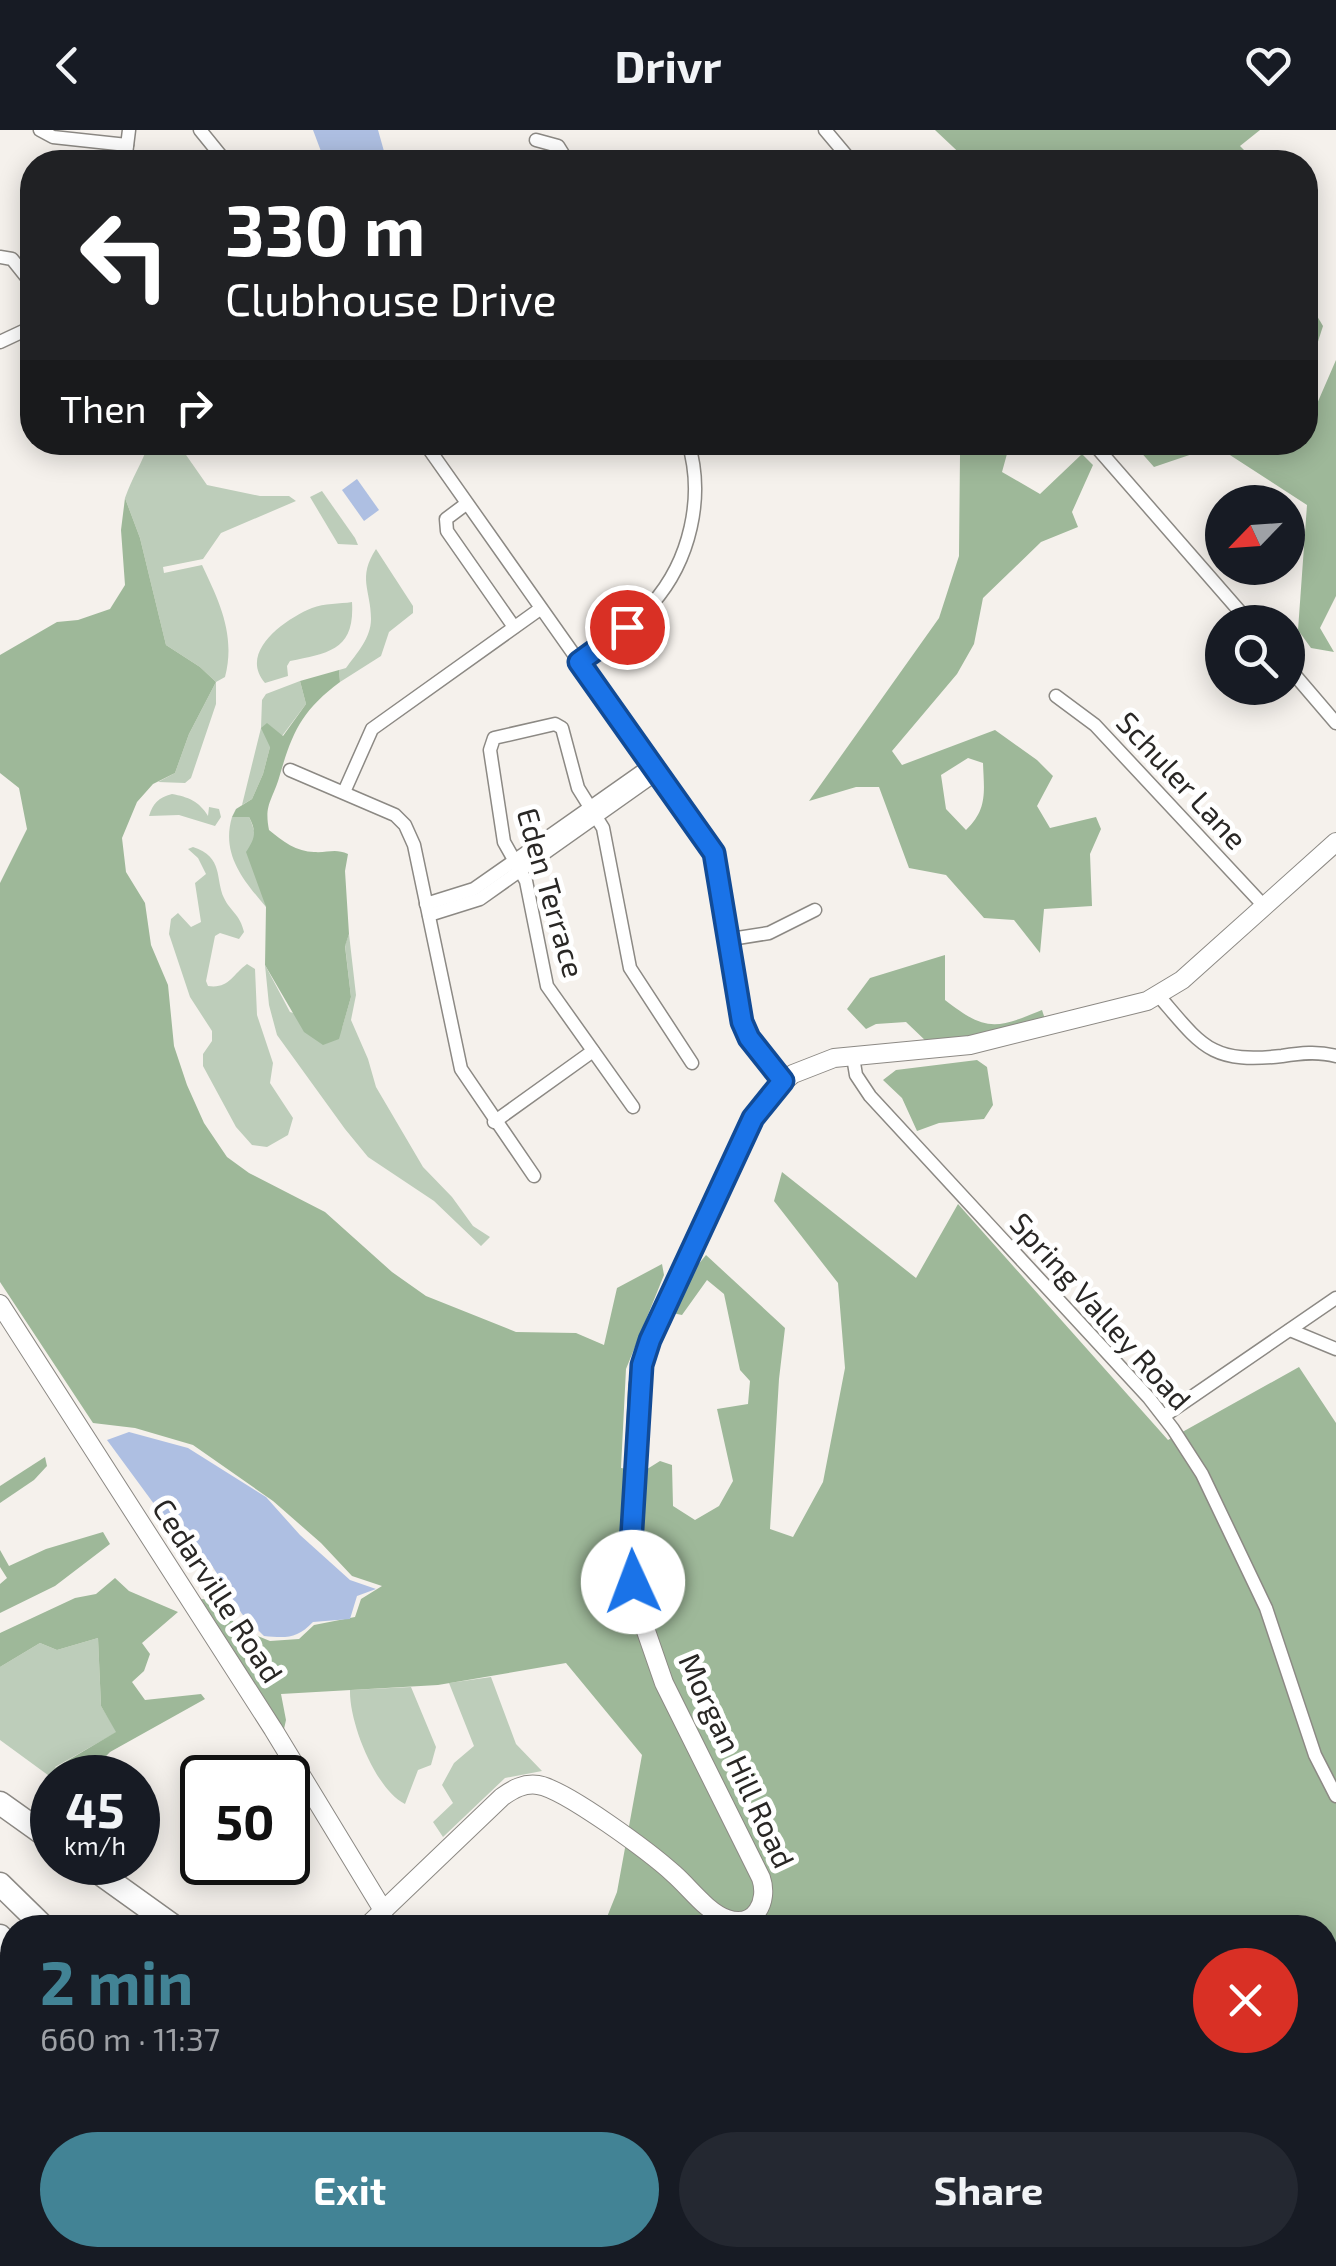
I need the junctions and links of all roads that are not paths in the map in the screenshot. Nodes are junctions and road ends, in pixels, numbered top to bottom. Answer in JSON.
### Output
{"nodes":[{"id":1,"x":40,"y":130,"type":"edge"},
{"id":2,"x":129,"y":130,"type":"edge"},
{"id":3,"x":200,"y":130,"type":"edge"},
{"id":4,"x":825,"y":130,"type":"edge"},
{"id":5,"x":536,"y":140,"type":"dead end"},
{"id":6,"x":127,"y":146,"type":"junction"},
{"id":7,"x":126,"y":150,"type":"edge"},
{"id":8,"x":216,"y":150,"type":"edge"},
{"id":9,"x":560,"y":150,"type":"edge"},
{"id":10,"x":842,"y":150,"type":"edge"},
{"id":11,"x":433,"y":455,"type":"edge"},
{"id":12,"x":690,"y":455,"type":"edge"},
{"id":13,"x":1103,"y":455,"type":"edge"},
{"id":14,"x":466,"y":504,"type":"junction"},
{"id":15,"x":1234,"y":605,"type":"edge"},
{"id":16,"x":540,"y":609,"type":"junction"},
{"id":17,"x":514,"y":627,"type":"junction"},
{"id":18,"x":579,"y":662,"type":"junction"},
{"id":19,"x":1305,"y":686,"type":"edge"},
{"id":20,"x":1056,"y":696,"type":"dead end"},
{"id":21,"x":1336,"y":722,"type":"edge"},
{"id":22,"x":656,"y":769,"type":"junction"},
{"id":23,"x":290,"y":770,"type":"dead end"},
{"id":24,"x":344,"y":792,"type":"junction"},
{"id":25,"x":593,"y":812,"type":"junction"},
{"id":26,"x":1336,"y":842,"type":"edge"},
{"id":27,"x":517,"y":865,"type":"junction"},
{"id":28,"x":1264,"y":906,"type":"junction"},
{"id":29,"x":427,"y":909,"type":"junction"},
{"id":30,"x":814,"y":910,"type":"dead end"},
{"id":31,"x":731,"y":939,"type":"junction"},
{"id":32,"x":1158,"y":996,"type":"junction"},
{"id":33,"x":593,"y":1051,"type":"junction"},
{"id":34,"x":1336,"y":1056,"type":"edge"},
{"id":35,"x":853,"y":1057,"type":"junction"},
{"id":36,"x":692,"y":1063,"type":"dead end"},
{"id":37,"x":783,"y":1081,"type":"junction"},
{"id":38,"x":634,"y":1107,"type":"dead end"},
{"id":39,"x":494,"y":1122,"type":"junction"},
{"id":40,"x":534,"y":1176,"type":"dead end"},
{"id":41,"x":1336,"y":1298,"type":"edge"},
{"id":42,"x":0,"y":1304,"type":"edge"},
{"id":43,"x":1290,"y":1330,"type":"junction"},
{"id":44,"x":1336,"y":1349,"type":"edge"},
{"id":45,"x":1164,"y":1416,"type":"junction"},
{"id":46,"x":1336,"y":1796,"type":"edge"},
{"id":47,"x":0,"y":1803,"type":"edge"},
{"id":48,"x":30,"y":1824,"type":"edge"},
{"id":49,"x":0,"y":1884,"type":"edge"},
{"id":50,"x":116,"y":1885,"type":"edge"},
{"id":51,"x":32,"y":1915,"type":"edge"},
{"id":52,"x":158,"y":1915,"type":"edge"},
{"id":53,"x":385,"y":1915,"type":"edge"},
{"id":54,"x":391,"y":1915,"type":"edge"},
{"id":55,"x":721,"y":1915,"type":"edge"},
{"id":56,"x":752,"y":1915,"type":"edge"}],
"edges":[{"from":1,"to":6,"type":"street"},
{"from":2,"to":6,"type":"street"},
{"from":3,"to":8,"type":"street"},
{"from":4,"to":10,"type":"street"},
{"from":5,"to":9,"type":"street"},
{"from":6,"to":7,"type":"street"},
{"from":11,"to":14,"type":"street"},
{"from":12,"to":18,"type":"street"},
{"from":13,"to":15,"type":"street"},
{"from":14,"to":16,"type":"street"},
{"from":14,"to":17,"type":"street"},
{"from":16,"to":17,"type":"street"},
{"from":16,"to":18,"type":"street"},
{"from":17,"to":24,"type":"street"},
{"from":18,"to":22,"type":"street"},
{"from":19,"to":21,"type":"street"},
{"from":20,"to":28,"type":"street","name":"Schuler Lane"},
{"from":22,"to":25,"type":"street"},
{"from":22,"to":31,"type":"street"},
{"from":23,"to":24,"type":"street"},
{"from":24,"to":29,"type":"street"},
{"from":25,"to":27,"type":"street"},
{"from":25,"to":27,"type":"street","name":"Eden Terrace"},
{"from":25,"to":36,"type":"street"},
{"from":26,"to":28,"type":"main road","name":"Morgan Hill Road"},
{"from":27,"to":29,"type":"street"},
{"from":27,"to":33,"type":"street","name":"Eden Terrace"},
{"from":28,"to":32,"type":"main road","name":"Morgan Hill Road"},
{"from":29,"to":39,"type":"street"},
{"from":30,"to":31,"type":"street"},
{"from":31,"to":37,"type":"street"},
{"from":32,"to":34,"type":"street"},
{"from":32,"to":35,"type":"main road","name":"Morgan Hill Road"},
{"from":33,"to":38,"type":"street","name":"Eden Terrace"},
{"from":33,"to":39,"type":"street"},
{"from":35,"to":37,"type":"main road","name":"Morgan Hill Road"},
{"from":35,"to":45,"type":"street","name":"Spring Valley Road"},
{"from":37,"to":56,"type":"main road","name":"Morgan Hill Road"},
{"from":39,"to":40,"type":"street"},
{"from":41,"to":43,"type":"street"},
{"from":42,"to":53,"type":"main road","name":"Cedarville Road"},
{"from":43,"to":44,"type":"street"},
{"from":43,"to":45,"type":"street"},
{"from":45,"to":46,"type":"street","name":"Spring Valley Road"},
{"from":47,"to":48,"type":"highway"},
{"from":49,"to":51,"type":"highway"},
{"from":50,"to":52,"type":"highway"},
{"from":54,"to":55,"type":"main road","name":"Morgan Hill Road"}]}
